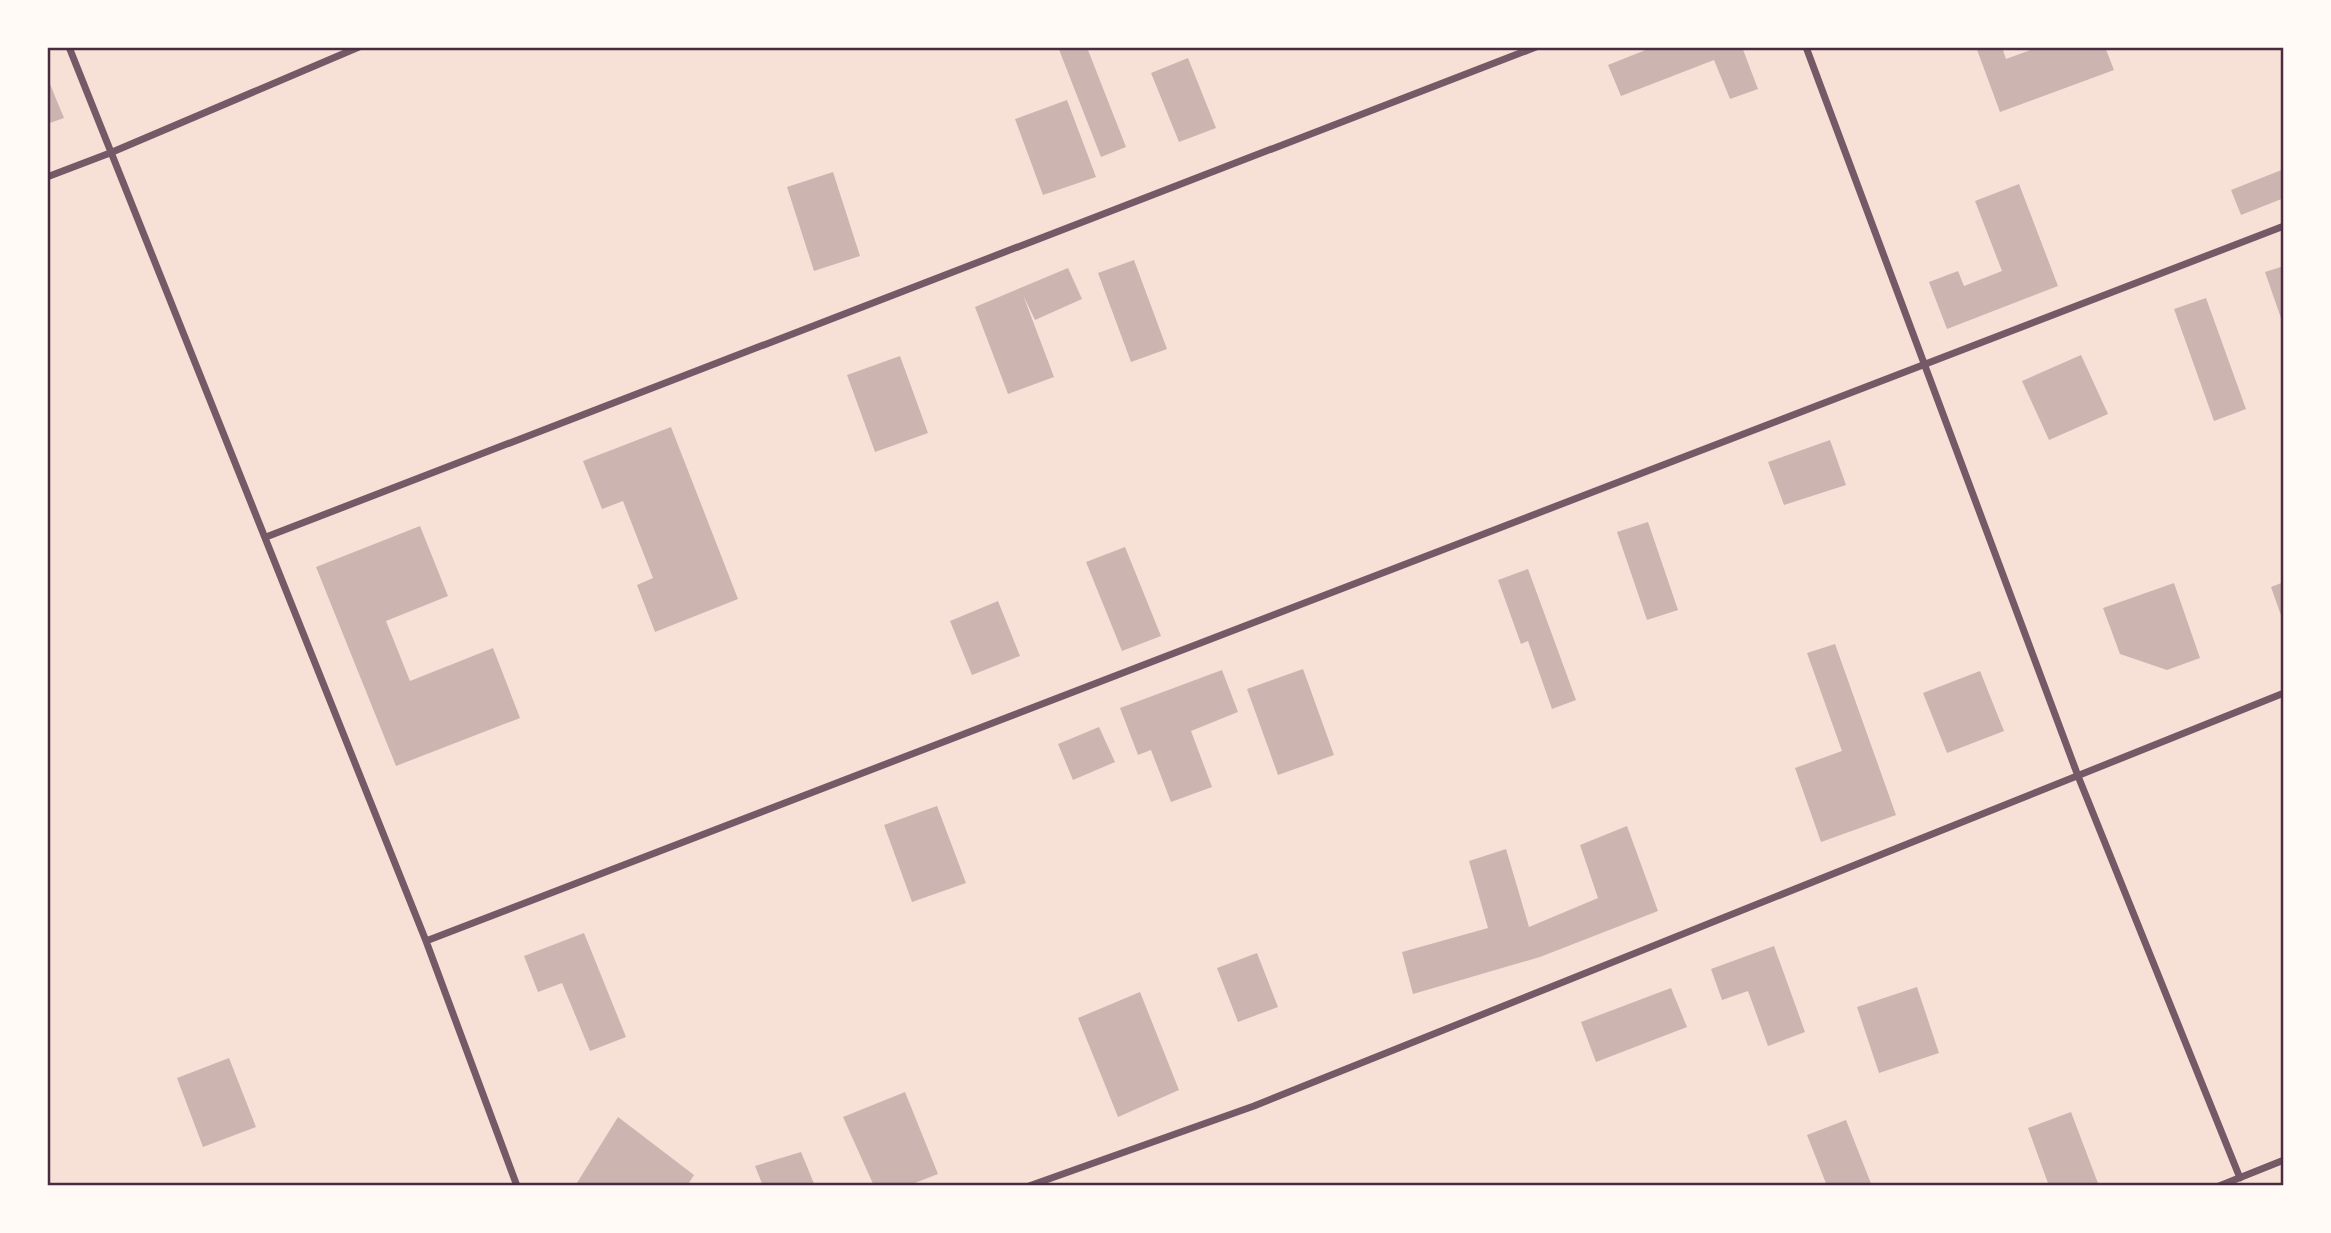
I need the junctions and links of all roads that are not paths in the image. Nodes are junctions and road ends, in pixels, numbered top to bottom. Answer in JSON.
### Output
{"nodes":[{"id":1,"x":69,"y":47,"type":"edge"},
{"id":2,"x":359,"y":47,"type":"edge"},
{"id":3,"x":1536,"y":47,"type":"edge"},
{"id":4,"x":1806,"y":47,"type":"edge"},
{"id":5,"x":110,"y":153,"type":"junction"},
{"id":6,"x":47,"y":177,"type":"edge"},
{"id":7,"x":2284,"y":226,"type":"edge"},
{"id":8,"x":1925,"y":364,"type":"junction"},
{"id":9,"x":266,"y":537,"type":"junction"},
{"id":10,"x":2284,"y":693,"type":"edge"},
{"id":11,"x":2078,"y":776,"type":"junction"},
{"id":12,"x":426,"y":940,"type":"junction"},
{"id":13,"x":2284,"y":1160,"type":"edge"},
{"id":14,"x":2239,"y":1178,"type":"junction"},
{"id":15,"x":517,"y":1186,"type":"edge"},
{"id":16,"x":1030,"y":1186,"type":"edge"},
{"id":17,"x":2218,"y":1186,"type":"edge"}],
"edges":[{"from":1,"to":5,"type":"street"},
{"from":2,"to":5,"type":"street"},
{"from":3,"to":9,"type":"street"},
{"from":4,"to":8,"type":"street"},
{"from":5,"to":6,"type":"street"},
{"from":5,"to":9,"type":"street"},
{"from":7,"to":8,"type":"street"},
{"from":8,"to":11,"type":"street"},
{"from":8,"to":12,"type":"street"},
{"from":9,"to":12,"type":"street"},
{"from":10,"to":11,"type":"street"},
{"from":11,"to":14,"type":"street"},
{"from":11,"to":16,"type":"street"},
{"from":12,"to":15,"type":"street"},
{"from":13,"to":14,"type":"street"},
{"from":14,"to":17,"type":"street"}]}
